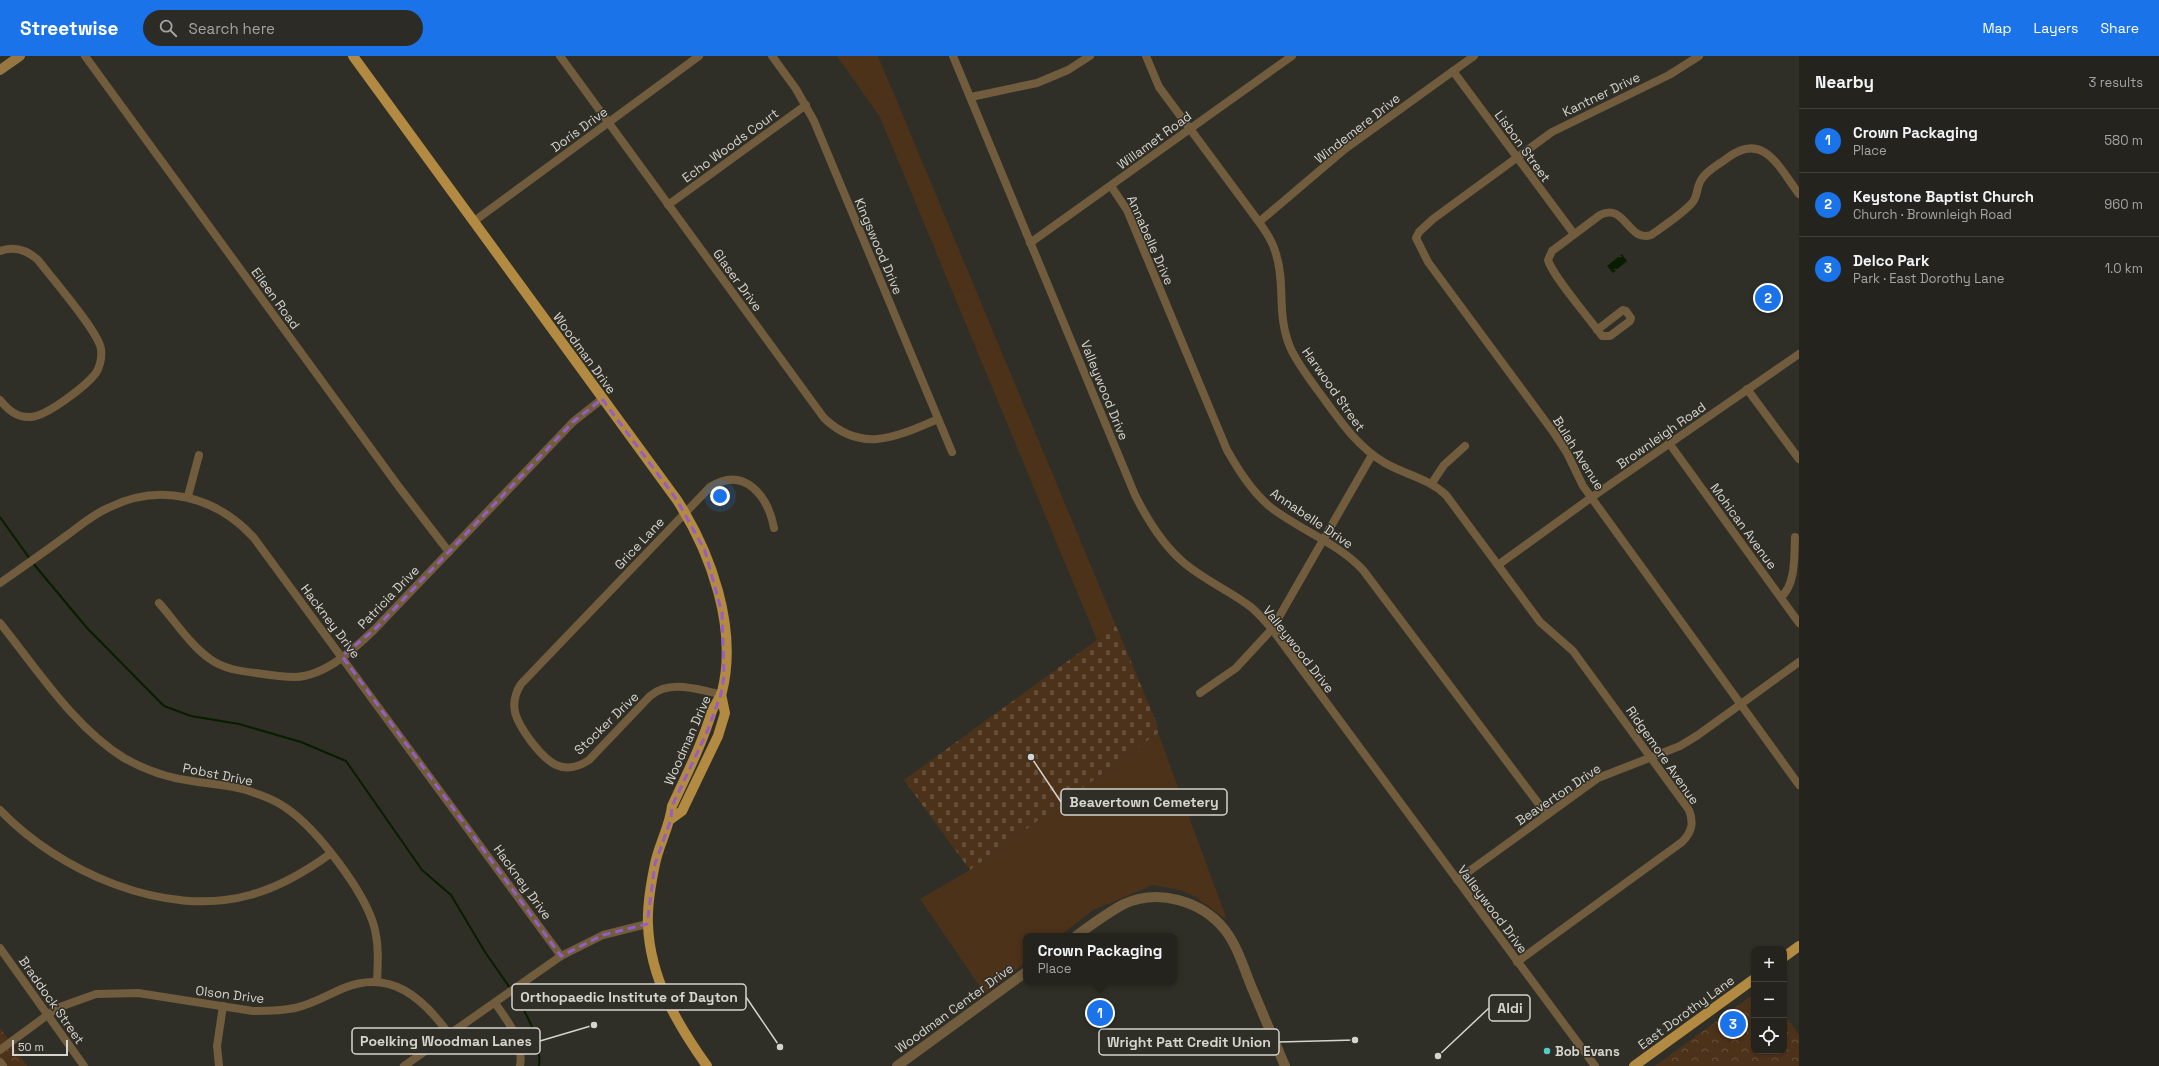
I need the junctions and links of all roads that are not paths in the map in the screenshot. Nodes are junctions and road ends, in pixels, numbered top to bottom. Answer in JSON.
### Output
{"nodes":[{"id":1,"x":20,"y":56,"type":"edge"},
{"id":2,"x":85,"y":56,"type":"edge"},
{"id":3,"x":353,"y":56,"type":"edge"},
{"id":4,"x":560,"y":56,"type":"edge"},
{"id":5,"x":699,"y":56,"type":"edge"},
{"id":6,"x":772,"y":56,"type":"edge"},
{"id":7,"x":953,"y":56,"type":"edge"},
{"id":8,"x":1090,"y":56,"type":"edge"},
{"id":9,"x":1146,"y":56,"type":"edge"},
{"id":10,"x":1292,"y":56,"type":"edge"},
{"id":11,"x":1474,"y":56,"type":"edge"},
{"id":12,"x":1699,"y":56,"type":"edge"},
{"id":13,"x":0,"y":70,"type":"edge"},
{"id":14,"x":1454,"y":71,"type":"junction"},
{"id":15,"x":971,"y":97,"type":"junction"},
{"id":16,"x":806,"y":105,"type":"junction"},
{"id":17,"x":609,"y":123,"type":"junction"},
{"id":18,"x":1190,"y":130,"type":"junction"},
{"id":19,"x":1516,"y":158,"type":"junction"},
{"id":20,"x":1111,"y":186,"type":"junction"},
{"id":21,"x":1799,"y":194,"type":"edge"},
{"id":22,"x":668,"y":205,"type":"junction"},
{"id":23,"x":473,"y":222,"type":"junction"},
{"id":24,"x":1259,"y":222,"type":"junction"},
{"id":25,"x":1574,"y":234,"type":"junction"},
{"id":26,"x":1030,"y":242,"type":"junction"},
{"id":27,"x":0,"y":251,"type":"edge"},
{"id":28,"x":1597,"y":330,"type":"dead end"},
{"id":29,"x":1799,"y":354,"type":"edge"},
{"id":30,"x":1747,"y":389,"type":"junction"},
{"id":31,"x":602,"y":399,"type":"junction"},
{"id":32,"x":0,"y":400,"type":"edge"},
{"id":33,"x":938,"y":419,"type":"junction"},
{"id":34,"x":1669,"y":443,"type":"junction"},
{"id":35,"x":1465,"y":446,"type":"dead end"},
{"id":36,"x":952,"y":452,"type":"dead end"},
{"id":37,"x":199,"y":455,"type":"dead end"},
{"id":38,"x":1372,"y":455,"type":"junction"},
{"id":39,"x":1799,"y":460,"type":"edge"},
{"id":40,"x":1432,"y":483,"type":"junction"},
{"id":41,"x":188,"y":496,"type":"junction"},
{"id":42,"x":1592,"y":497,"type":"junction"},
{"id":43,"x":684,"y":512,"type":"junction"},
{"id":44,"x":774,"y":528,"type":"dead end"},
{"id":45,"x":1795,"y":537,"type":"dead end"},
{"id":46,"x":1323,"y":540,"type":"junction"},
{"id":47,"x":449,"y":552,"type":"junction"},
{"id":48,"x":1498,"y":565,"type":"junction"},
{"id":49,"x":0,"y":583,"type":"edge"},
{"id":50,"x":1781,"y":597,"type":"junction"},
{"id":51,"x":159,"y":603,"type":"dead end"},
{"id":52,"x":0,"y":623,"type":"edge"},
{"id":53,"x":1799,"y":623,"type":"edge"},
{"id":54,"x":1272,"y":629,"type":"junction"},
{"id":55,"x":342,"y":656,"type":"junction"},
{"id":56,"x":1799,"y":662,"type":"edge"},
{"id":57,"x":521,"y":684,"type":"joint"},
{"id":58,"x":1200,"y":693,"type":"dead end"},
{"id":59,"x":721,"y":694,"type":"junction"},
{"id":60,"x":1741,"y":705,"type":"junction"},
{"id":61,"x":1652,"y":758,"type":"junction"},
{"id":62,"x":1799,"y":785,"type":"edge"},
{"id":63,"x":0,"y":810,"type":"edge"},
{"id":64,"x":1547,"y":815,"type":"junction"},
{"id":65,"x":330,"y":854,"type":"junction"},
{"id":66,"x":1457,"y":880,"type":"junction"},
{"id":67,"x":648,"y":924,"type":"junction"},
{"id":68,"x":1080,"y":933,"type":"edge"},
{"id":69,"x":1799,"y":946,"type":"edge"},
{"id":70,"x":0,"y":948,"type":"edge"},
{"id":71,"x":1787,"y":955,"type":"edge"},
{"id":72,"x":561,"y":956,"type":"junction"},
{"id":73,"x":1517,"y":962,"type":"junction"},
{"id":74,"x":1023,"y":974,"type":"edge"},
{"id":75,"x":1751,"y":981,"type":"edge"},
{"id":76,"x":377,"y":982,"type":"junction"},
{"id":77,"x":494,"y":1003,"type":"junction"},
{"id":78,"x":223,"y":1006,"type":"junction"},
{"id":79,"x":47,"y":1015,"type":"junction"},
{"id":80,"x":449,"y":1034,"type":"junction"},
{"id":81,"x":0,"y":1050,"type":"edge"},
{"id":82,"x":0,"y":1062,"type":"edge"},
{"id":83,"x":3,"y":1066,"type":"edge"},
{"id":84,"x":84,"y":1066,"type":"edge"},
{"id":85,"x":219,"y":1066,"type":"edge"},
{"id":86,"x":404,"y":1066,"type":"edge"},
{"id":87,"x":520,"y":1066,"type":"edge"},
{"id":88,"x":707,"y":1066,"type":"edge"},
{"id":89,"x":897,"y":1066,"type":"edge"},
{"id":90,"x":1285,"y":1066,"type":"edge"},
{"id":91,"x":1595,"y":1066,"type":"edge"},
{"id":92,"x":1634,"y":1066,"type":"edge"}],
"edges":[{"from":1,"to":13,"type":"main road"},
{"from":2,"to":47,"type":"street","name":"Eileen Road"},
{"from":3,"to":23,"type":"main road","name":"Woodman Drive"},
{"from":4,"to":17,"type":"street","name":"Glaser Drive"},
{"from":5,"to":17,"type":"street","name":"Doris Drive"},
{"from":6,"to":16,"type":"street","name":"Kingswood Drive"},
{"from":7,"to":15,"type":"street","name":"Valleywood Drive"},
{"from":8,"to":15,"type":"street"},
{"from":9,"to":18,"type":"street","name":"Harwood Street"},
{"from":10,"to":18,"type":"street","name":"Willamet Road"},
{"from":11,"to":14,"type":"street","name":"Windemere Drive"},
{"from":12,"to":19,"type":"street","name":"Kantner Drive"},
{"from":14,"to":19,"type":"street","name":"Lisbon Street"},
{"from":14,"to":24,"type":"street","name":"Windemere Drive"},
{"from":15,"to":26,"type":"street","name":"Valleywood Drive"},
{"from":16,"to":22,"type":"street","name":"Echo Woods Court"},
{"from":16,"to":33,"type":"street","name":"Kingswood Drive"},
{"from":17,"to":22,"type":"street","name":"Glaser Drive"},
{"from":17,"to":23,"type":"street","name":"Doris Drive"},
{"from":18,"to":20,"type":"street","name":"Willamet Road"},
{"from":18,"to":24,"type":"street","name":"Harwood Street"},
{"from":19,"to":25,"type":"street","name":"Lisbon Street"},
{"from":19,"to":42,"type":"street","name":"Bulah Avenue"},
{"from":20,"to":26,"type":"street","name":"Willamet Road"},
{"from":20,"to":46,"type":"street","name":"Annabelle Drive"},
{"from":21,"to":25,"type":"street"},
{"from":22,"to":33,"type":"street","name":"Glaser Drive"},
{"from":23,"to":31,"type":"main road","name":"Woodman Drive"},
{"from":24,"to":38,"type":"street","name":"Harwood Street"},
{"from":25,"to":28,"type":"street"},
{"from":26,"to":54,"type":"street","name":"Valleywood Drive"},
{"from":27,"to":32,"type":"street"},
{"from":29,"to":30,"type":"street","name":"Brownleigh Road"},
{"from":30,"to":34,"type":"street","name":"Brownleigh Road"},
{"from":30,"to":39,"type":"street"},
{"from":31,"to":43,"type":"main road","name":"Woodman Drive"},
{"from":31,"to":47,"type":"street","name":"Patricia Drive"},
{"from":33,"to":36,"type":"street","name":"Kingswood Drive"},
{"from":34,"to":42,"type":"street","name":"Brownleigh Road"},
{"from":34,"to":50,"type":"street","name":"Mohican Avenue"},
{"from":35,"to":40,"type":"street"},
{"from":37,"to":41,"type":"street"},
{"from":38,"to":40,"type":"street","name":"Harwood Street"},
{"from":38,"to":46,"type":"street"},
{"from":40,"to":48,"type":"street","name":"Harwood Street"},
{"from":41,"to":49,"type":"street","name":"Hackney Drive"},
{"from":41,"to":55,"type":"street","name":"Hackney Drive"},
{"from":42,"to":48,"type":"street","name":"Brownleigh Road"},
{"from":42,"to":60,"type":"street","name":"Bulah Avenue"},
{"from":43,"to":44,"type":"street","name":"Grice Lane"},
{"from":43,"to":57,"type":"street","name":"Grice Lane"},
{"from":43,"to":59,"type":"main road","name":"Woodman Drive"},
{"from":45,"to":50,"type":"street"},
{"from":46,"to":54,"type":"street"},
{"from":46,"to":64,"type":"street","name":"Annabelle Drive"},
{"from":47,"to":55,"type":"street","name":"Patricia Drive"},
{"from":48,"to":61,"type":"street","name":"Ridgemore Avenue"},
{"from":50,"to":53,"type":"street","name":"Mohican Avenue"},
{"from":51,"to":55,"type":"street","name":"Patricia Drive"},
{"from":52,"to":65,"type":"street","name":"Pobst Drive"},
{"from":54,"to":58,"type":"street"},
{"from":54,"to":66,"type":"street","name":"Valleywood Drive"},
{"from":55,"to":72,"type":"street","name":"Hackney Drive"},
{"from":56,"to":60,"type":"street","name":"Beaverton Drive"},
{"from":57,"to":59,"type":"street","name":"Stocker Drive"},
{"from":59,"to":67,"type":"main road","name":"Woodman Drive"},
{"from":60,"to":61,"type":"street","name":"Beaverton Drive"},
{"from":60,"to":62,"type":"street","name":"Bulah Avenue"},
{"from":61,"to":64,"type":"street","name":"Beaverton Drive"},
{"from":61,"to":73,"type":"street","name":"Ridgemore Avenue"},
{"from":63,"to":65,"type":"street"},
{"from":64,"to":66,"type":"street","name":"Beaverton Drive"},
{"from":65,"to":76,"type":"street","name":"Pobst Drive"},
{"from":66,"to":73,"type":"street","name":"Valleywood Drive"},
{"from":67,"to":72,"type":"street"},
{"from":67,"to":88,"type":"main road","name":"Woodman Drive"},
{"from":68,"to":90,"type":"street"},
{"from":69,"to":71,"type":"main road"},
{"from":70,"to":79,"type":"street","name":"Braddock Street"},
{"from":72,"to":77,"type":"street"},
{"from":73,"to":91,"type":"street","name":"Valleywood Drive"},
{"from":74,"to":89,"type":"street","name":"Woodman Center Drive"},
{"from":75,"to":92,"type":"main road","name":"East Dorothy Lane"},
{"from":76,"to":78,"type":"street","name":"Olson Drive"},
{"from":76,"to":80,"type":"street","name":"Olson Drive"},
{"from":77,"to":80,"type":"street"},
{"from":77,"to":87,"type":"street"},
{"from":78,"to":79,"type":"street","name":"Olson Drive"},
{"from":78,"to":85,"type":"street"},
{"from":79,"to":81,"type":"street","name":"Olson Drive"},
{"from":79,"to":84,"type":"street","name":"Braddock Street"},
{"from":80,"to":86,"type":"street"},
{"from":82,"to":83,"type":"street"}]}
